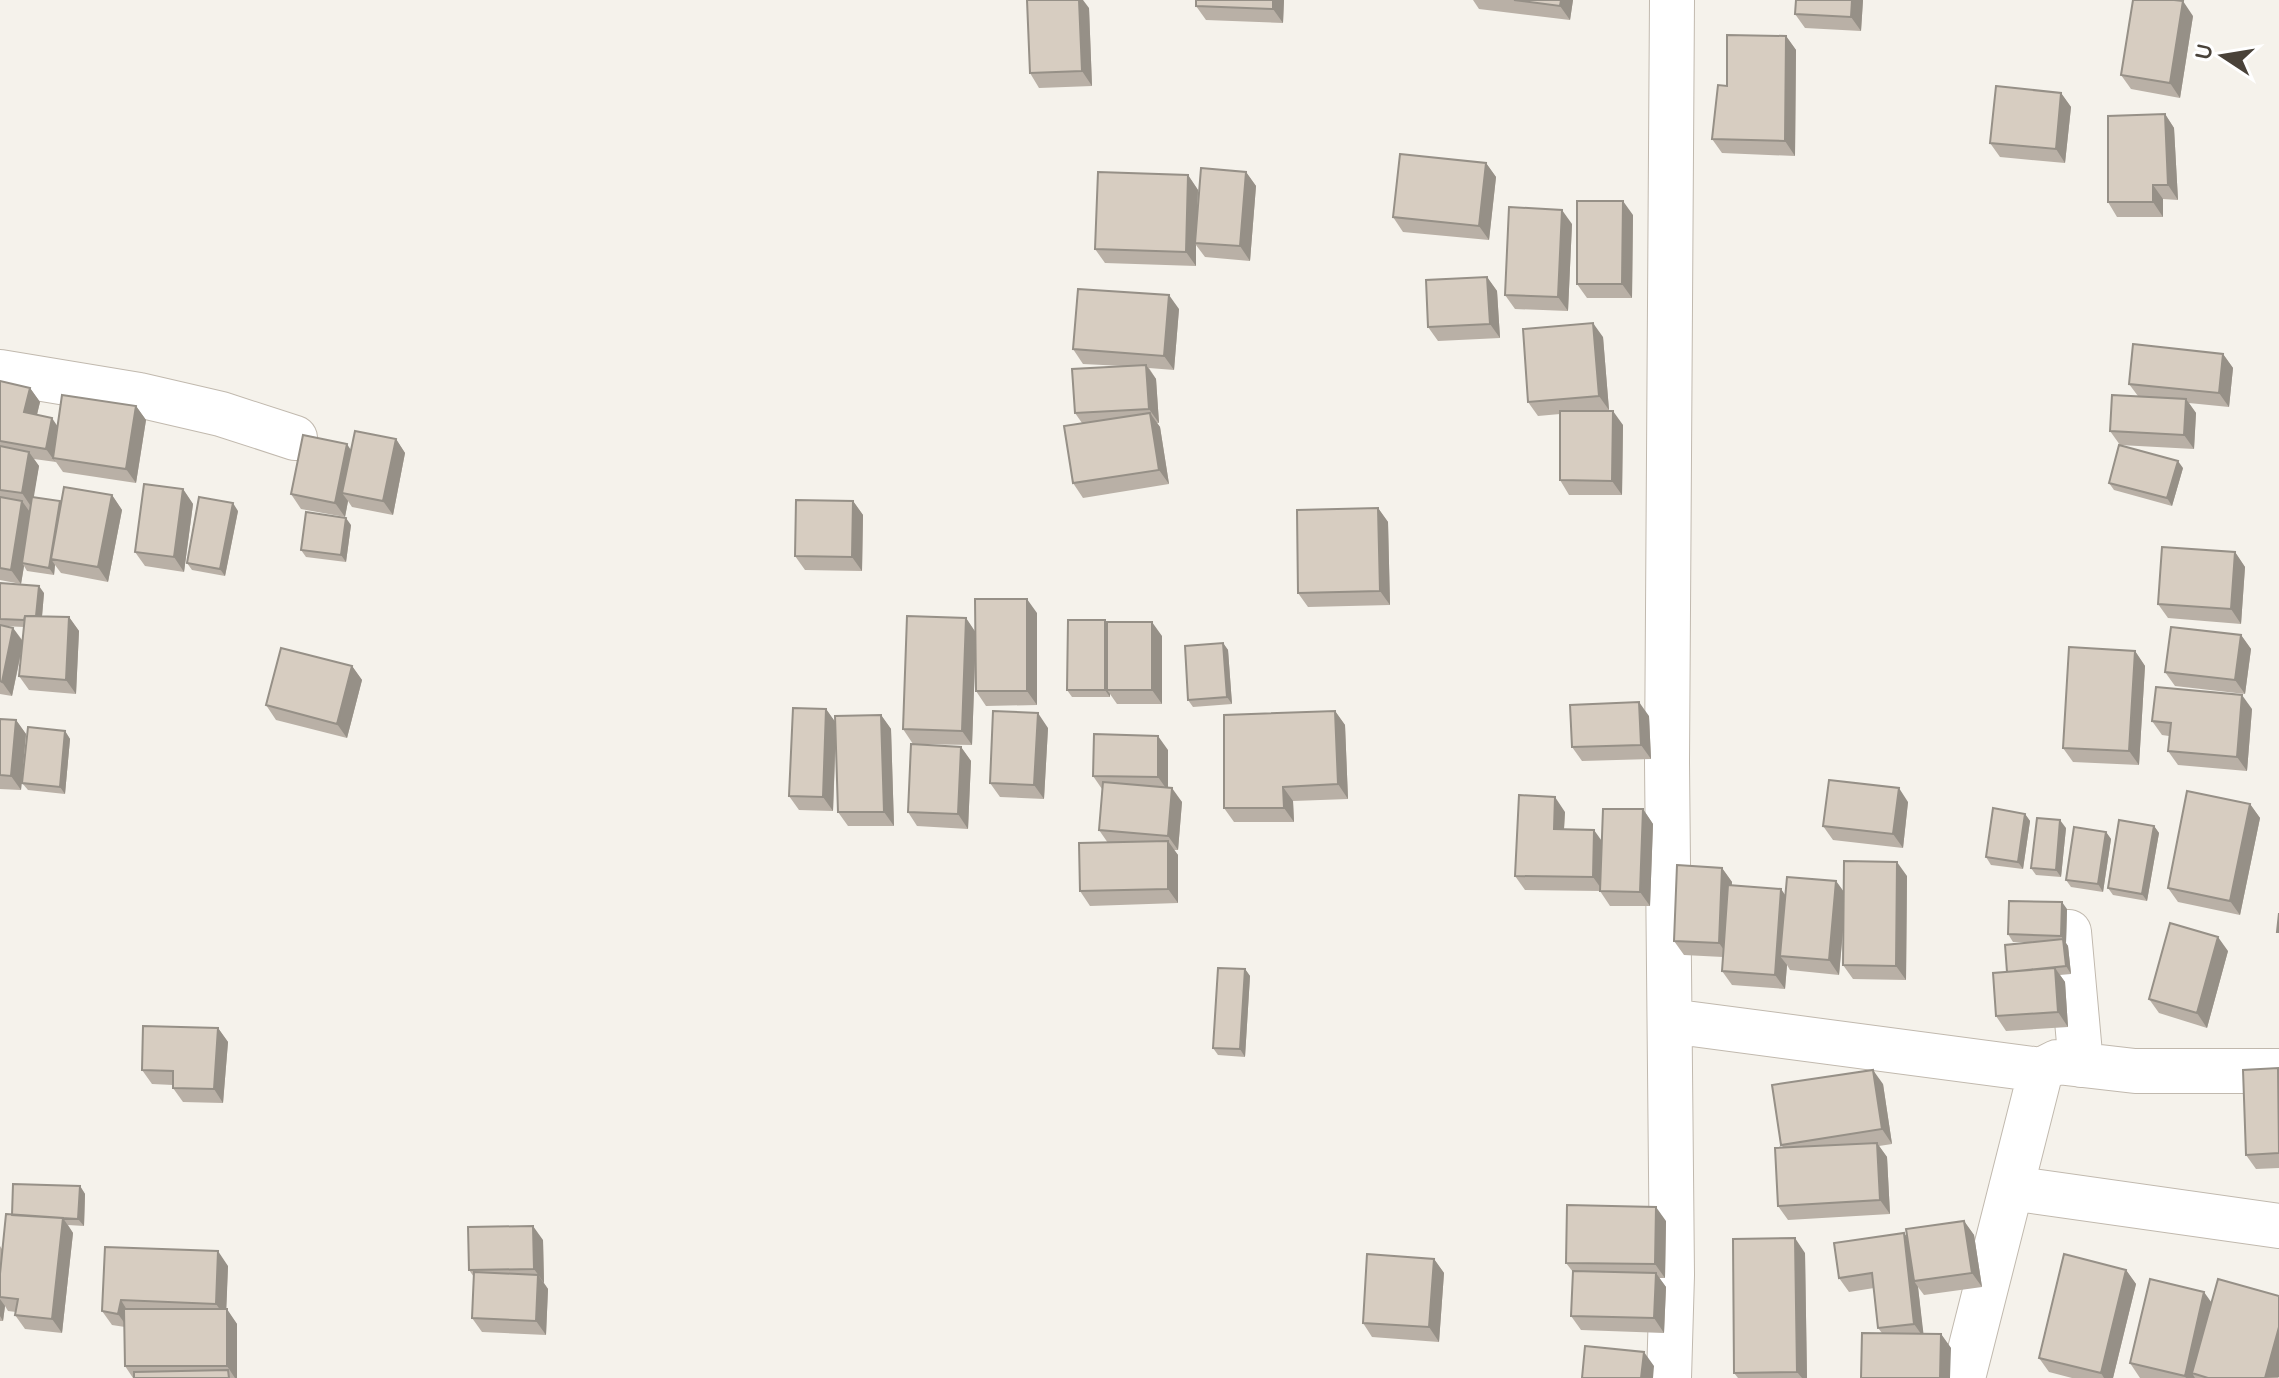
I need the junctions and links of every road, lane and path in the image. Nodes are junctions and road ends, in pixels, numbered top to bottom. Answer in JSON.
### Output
{"nodes":[{"id":1,"x":1672,"y":0,"type":"edge"},
{"id":2,"x":0,"y":372,"type":"edge"},
{"id":3,"x":295,"y":438,"type":"dead end"},
{"id":4,"x":2069,"y":932,"type":"dead end"},
{"id":5,"x":1670,"y":1021,"type":"junction"},
{"id":6,"x":2061,"y":1068,"type":"junction"},
{"id":7,"x":2279,"y":1071,"type":"edge"},
{"id":8,"x":2011,"y":1188,"type":"junction"},
{"id":9,"x":2279,"y":1226,"type":"edge"},
{"id":10,"x":1669,"y":1378,"type":"edge"},
{"id":11,"x":1963,"y":1378,"type":"edge"}],
"edges":[{"from":1,"to":5,"type":"street"},
{"from":2,"to":3,"type":"street"},
{"from":4,"to":6,"type":"street"},
{"from":5,"to":6,"type":"street"},
{"from":5,"to":10,"type":"street"},
{"from":6,"to":7,"type":"street"},
{"from":6,"to":8,"type":"street"},
{"from":8,"to":9,"type":"street"},
{"from":8,"to":11,"type":"street"}]}
